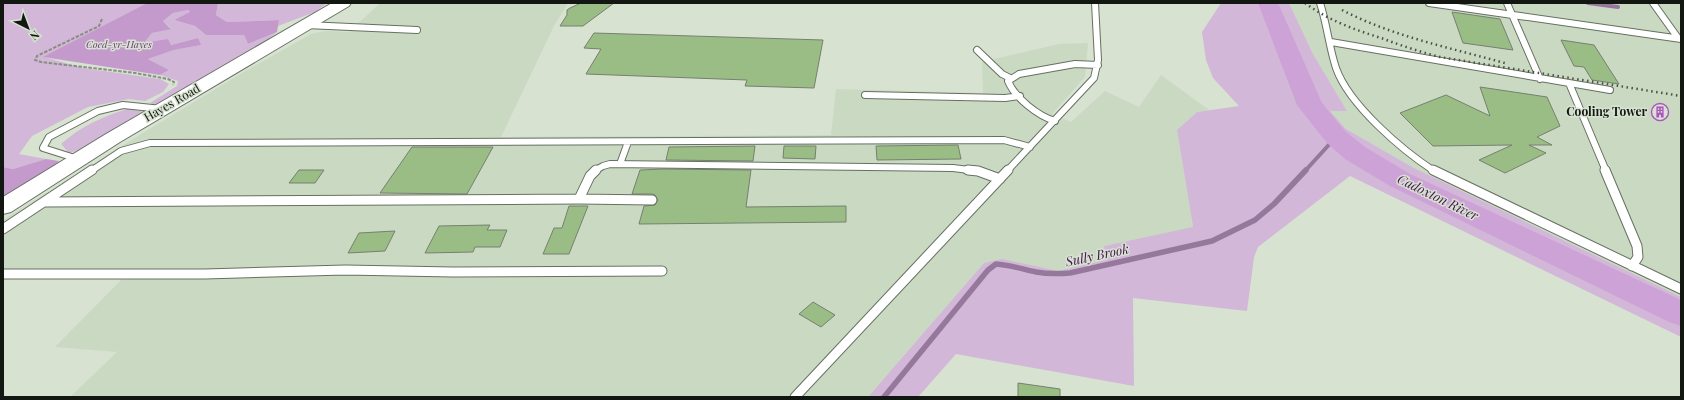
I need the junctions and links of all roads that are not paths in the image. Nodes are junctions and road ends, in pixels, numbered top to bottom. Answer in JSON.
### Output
{"nodes":[{"id":1,"x":343,"y":3,"type":"edge"},
{"id":2,"x":1095,"y":3,"type":"edge"},
{"id":3,"x":1320,"y":3,"type":"edge"},
{"id":4,"x":1429,"y":3,"type":"edge"},
{"id":5,"x":1507,"y":3,"type":"edge"},
{"id":6,"x":1654,"y":3,"type":"edge"},
{"id":7,"x":1512,"y":15,"type":"junction"},
{"id":8,"x":305,"y":25,"type":"junction"},
{"id":9,"x":417,"y":30,"type":"dead end"},
{"id":10,"x":1679,"y":38,"type":"edge"},
{"id":11,"x":1331,"y":42,"type":"junction"},
{"id":12,"x":977,"y":50,"type":"dead end"},
{"id":13,"x":1098,"y":65,"type":"junction"},
{"id":14,"x":1010,"y":78,"type":"junction"},
{"id":15,"x":1540,"y":79,"type":"junction"},
{"id":16,"x":1569,"y":83,"type":"junction"},
{"id":17,"x":1610,"y":90,"type":"dead end"},
{"id":18,"x":865,"y":95,"type":"dead end"},
{"id":19,"x":1020,"y":96,"type":"junction"},
{"id":20,"x":162,"y":109,"type":"junction"},
{"id":21,"x":1055,"y":121,"type":"junction"},
{"id":22,"x":628,"y":142,"type":"junction"},
{"id":23,"x":1030,"y":147,"type":"junction"},
{"id":24,"x":78,"y":159,"type":"junction"},
{"id":25,"x":620,"y":164,"type":"junction"},
{"id":26,"x":1000,"y":179,"type":"junction"},
{"id":27,"x":579,"y":199,"type":"junction"},
{"id":28,"x":652,"y":200,"type":"dead end"},
{"id":29,"x":45,"y":202,"type":"junction"},
{"id":30,"x":3,"y":207,"type":"edge"},
{"id":31,"x":3,"y":229,"type":"edge"},
{"id":32,"x":1632,"y":266,"type":"junction"},
{"id":33,"x":662,"y":271,"type":"dead end"},
{"id":34,"x":3,"y":274,"type":"edge"},
{"id":35,"x":1681,"y":289,"type":"edge"},
{"id":36,"x":795,"y":397,"type":"edge"}],
"edges":[{"from":1,"to":8,"type":"street","name":"Hayes Road"},
{"from":2,"to":13,"type":"lane"},
{"from":3,"to":11,"type":"lane"},
{"from":4,"to":7,"type":"lane"},
{"from":5,"to":7,"type":"lane"},
{"from":6,"to":10,"type":"lane"},
{"from":7,"to":10,"type":"lane"},
{"from":7,"to":15,"type":"lane"},
{"from":8,"to":9,"type":"lane"},
{"from":8,"to":20,"type":"street","name":"Hayes Road"},
{"from":11,"to":15,"type":"lane"},
{"from":11,"to":32,"type":"lane"},
{"from":12,"to":14,"type":"lane"},
{"from":13,"to":14,"type":"lane"},
{"from":13,"to":21,"type":"lane"},
{"from":14,"to":19,"type":"lane"},
{"from":15,"to":16,"type":"lane"},
{"from":16,"to":17,"type":"lane"},
{"from":16,"to":32,"type":"lane"},
{"from":18,"to":19,"type":"lane"},
{"from":19,"to":21,"type":"lane"},
{"from":20,"to":24,"type":"street","name":"Hayes Road"},
{"from":20,"to":24,"type":"lane"},
{"from":21,"to":23,"type":"lane"},
{"from":22,"to":23,"type":"lane"},
{"from":22,"to":25,"type":"lane"},
{"from":22,"to":29,"type":"lane"},
{"from":23,"to":26,"type":"lane"},
{"from":24,"to":30,"type":"street","name":"Hayes Road"},
{"from":25,"to":26,"type":"lane"},
{"from":25,"to":27,"type":"lane"},
{"from":26,"to":36,"type":"lane"},
{"from":27,"to":28,"type":"lane"},
{"from":27,"to":29,"type":"lane"},
{"from":29,"to":31,"type":"lane"},
{"from":32,"to":35,"type":"lane"},
{"from":33,"to":34,"type":"lane"}]}
